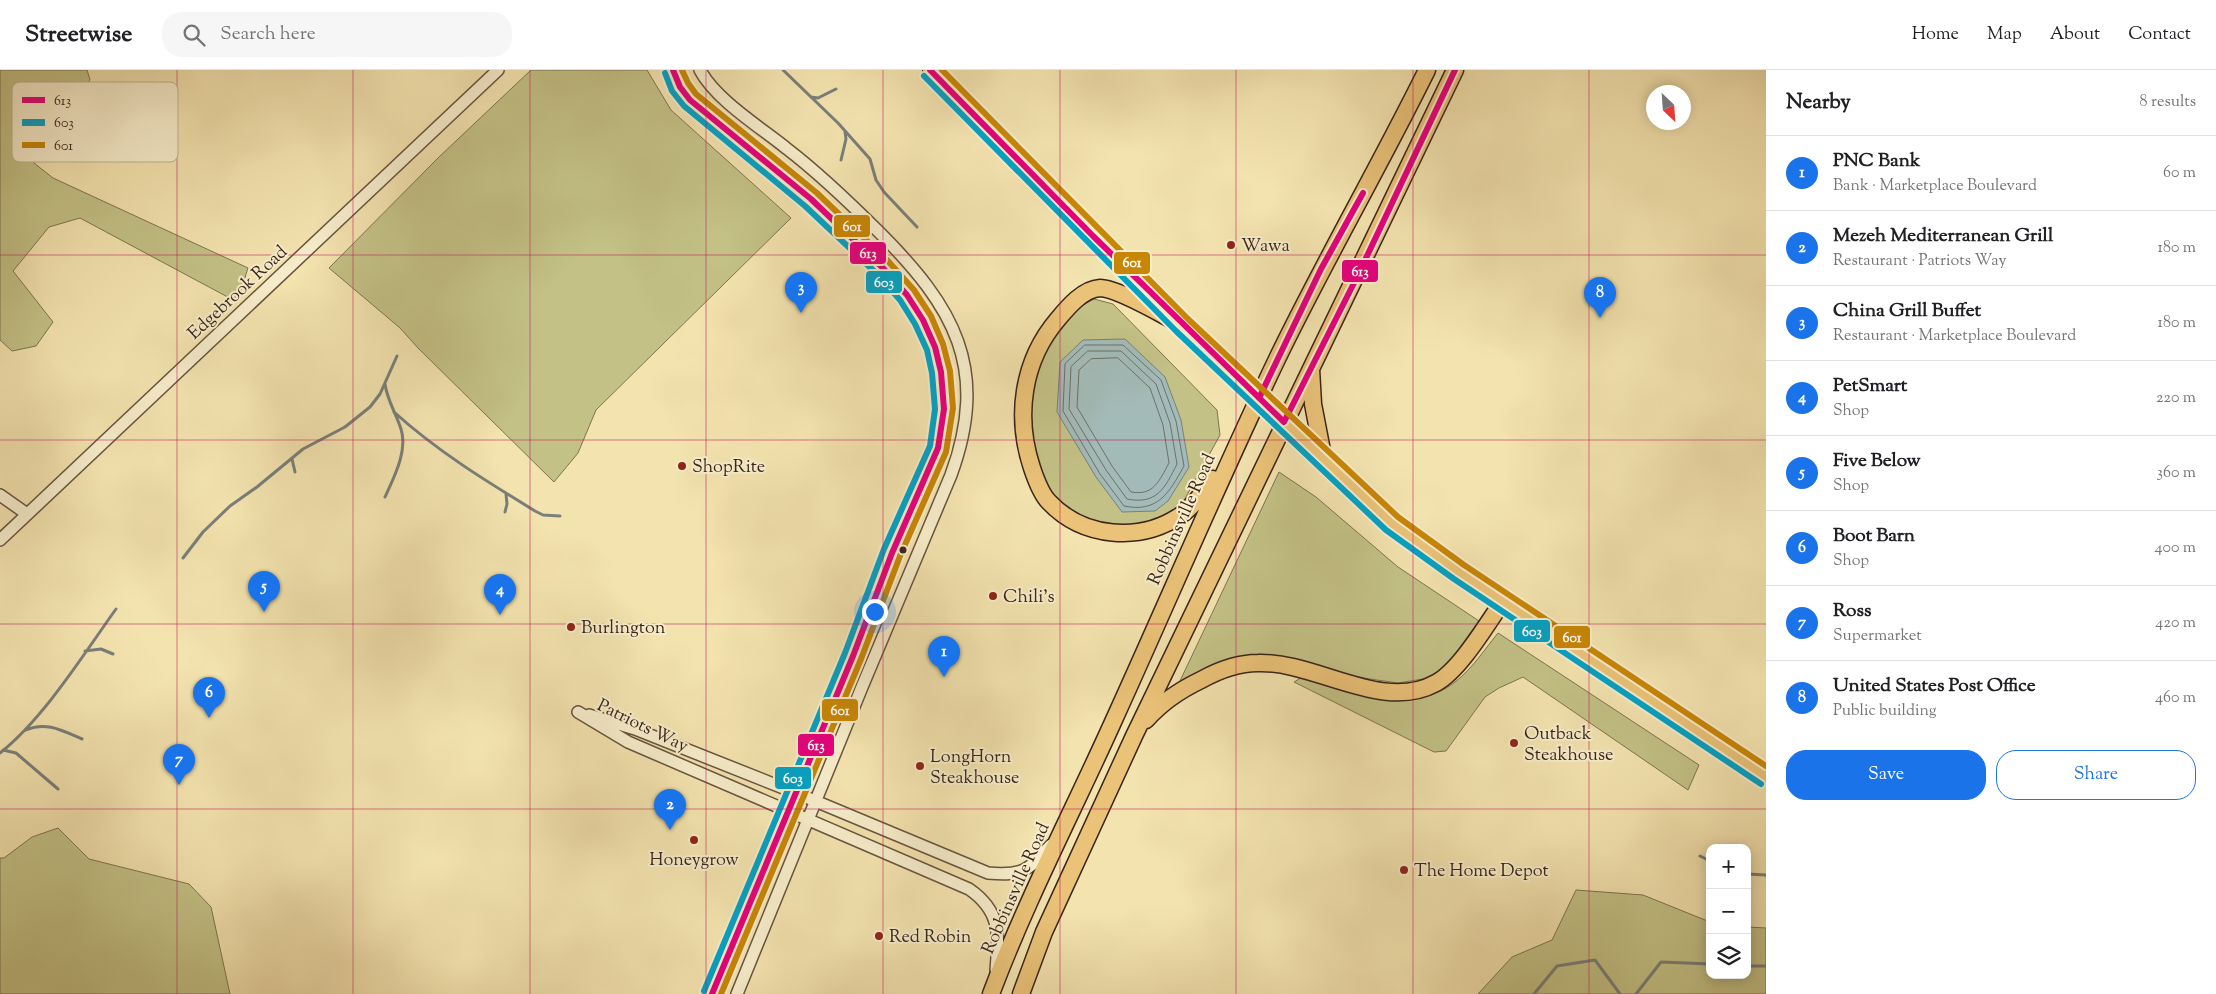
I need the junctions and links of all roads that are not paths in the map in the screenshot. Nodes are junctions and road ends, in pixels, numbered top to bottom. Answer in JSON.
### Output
{"nodes":[{"id":1,"x":498,"y":70,"type":"edge"},
{"id":2,"x":673,"y":70,"type":"edge"},
{"id":3,"x":700,"y":70,"type":"edge"},
{"id":4,"x":930,"y":70,"type":"edge"},
{"id":5,"x":1427,"y":70,"type":"edge"},
{"id":6,"x":1455,"y":70,"type":"edge"},
{"id":7,"x":1182,"y":325,"type":"junction"},
{"id":8,"x":1311,"y":367,"type":"junction"},
{"id":9,"x":1259,"y":398,"type":"junction"},
{"id":10,"x":1284,"y":422,"type":"junction"},
{"id":11,"x":1232,"y":455,"type":"junction"},
{"id":12,"x":1324,"y":461,"type":"junction"},
{"id":13,"x":0,"y":495,"type":"edge"},
{"id":14,"x":27,"y":514,"type":"junction"},
{"id":15,"x":0,"y":540,"type":"edge"},
{"id":16,"x":1504,"y":601,"type":"junction"},
{"id":17,"x":1134,"y":736,"type":"junction"},
{"id":18,"x":1766,"y":777,"type":"edge"},
{"id":19,"x":796,"y":793,"type":"junction"},
{"id":20,"x":817,"y":801,"type":"junction"},
{"id":21,"x":789,"y":810,"type":"junction"},
{"id":22,"x":810,"y":819,"type":"junction"},
{"id":23,"x":1059,"y":836,"type":"junction"},
{"id":24,"x":993,"y":989,"type":"edge"},
{"id":25,"x":712,"y":994,"type":"edge"},
{"id":26,"x":738,"y":994,"type":"edge"},
{"id":27,"x":1021,"y":994,"type":"edge"}],
"edges":[{"from":1,"to":14,"type":"street","name":"Edgebrook Road"},
{"from":2,"to":19,"type":"street"},
{"from":3,"to":20,"type":"street"},
{"from":4,"to":7,"type":"main road"},
{"from":5,"to":9,"type":"highway","name":"Robbinsville Road"},
{"from":6,"to":8,"type":"highway"},
{"from":7,"to":9,"type":"main road"},
{"from":7,"to":11,"type":"highway"},
{"from":8,"to":10,"type":"highway"},
{"from":8,"to":12,"type":"highway"},
{"from":9,"to":10,"type":"main road"},
{"from":9,"to":11,"type":"highway","name":"Robbinsville Road"},
{"from":10,"to":12,"type":"main road"},
{"from":10,"to":17,"type":"highway"},
{"from":11,"to":23,"type":"highway","name":"Robbinsville Road"},
{"from":12,"to":16,"type":"main road"},
{"from":13,"to":14,"type":"street"},
{"from":14,"to":15,"type":"street","name":"Edgebrook Road"},
{"from":16,"to":17,"type":"highway"},
{"from":16,"to":18,"type":"main road"},
{"from":17,"to":27,"type":"highway"},
{"from":19,"to":20,"type":"street","name":"Patriots Way"},
{"from":19,"to":21,"type":"street"},
{"from":19,"to":21,"type":"street","name":"Patriots Way"},
{"from":20,"to":22,"type":"street"},
{"from":20,"to":23,"type":"street","name":"Patriots Way"},
{"from":21,"to":22,"type":"street","name":"Patriots Way"},
{"from":21,"to":25,"type":"street"},
{"from":22,"to":24,"type":"street","name":"Patriots Way"},
{"from":22,"to":26,"type":"street"},
{"from":23,"to":24,"type":"highway","name":"Robbinsville Road"}]}
